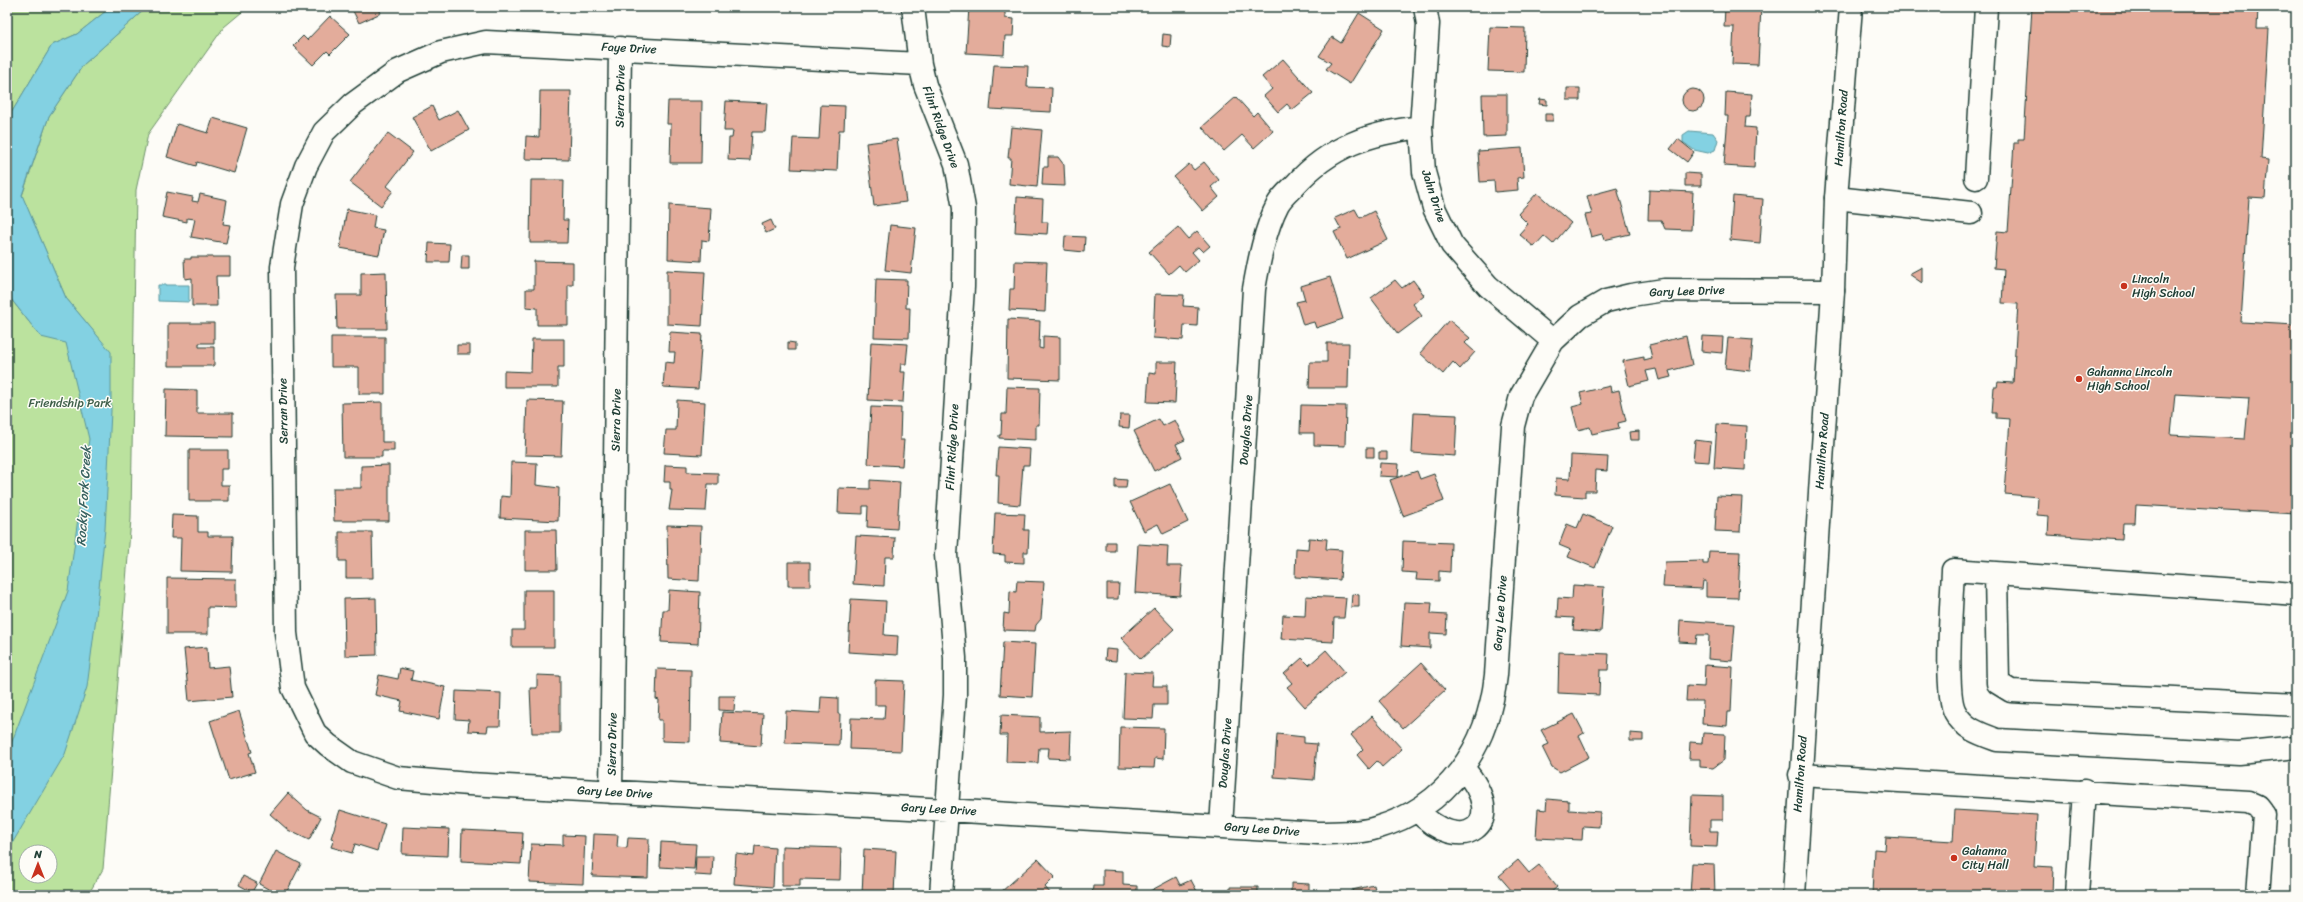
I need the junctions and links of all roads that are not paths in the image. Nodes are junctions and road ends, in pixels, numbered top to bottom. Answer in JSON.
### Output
{"nodes":[{"id":1,"x":914,"y":7,"type":"edge"},
{"id":2,"x":1425,"y":7,"type":"edge"},
{"id":3,"x":1851,"y":7,"type":"edge"},
{"id":4,"x":1986,"y":7,"type":"edge"},
{"id":5,"x":620,"y":48,"type":"junction"},
{"id":6,"x":920,"y":64,"type":"junction"},
{"id":7,"x":353,"y":104,"type":"joint"},
{"id":8,"x":1421,"y":127,"type":"junction"},
{"id":9,"x":1976,"y":178,"type":"dead end"},
{"id":10,"x":1836,"y":198,"type":"junction"},
{"id":11,"x":1971,"y":212,"type":"dead end"},
{"id":12,"x":1833,"y":291,"type":"junction"},
{"id":13,"x":1553,"y":341,"type":"junction"},
{"id":14,"x":1996,"y":573,"type":"junction"},
{"id":15,"x":2296,"y":594,"type":"edge"},
{"id":16,"x":2296,"y":705,"type":"edge"},
{"id":17,"x":315,"y":733,"type":"joint"},
{"id":18,"x":2296,"y":748,"type":"edge"},
{"id":19,"x":1463,"y":768,"type":"junction"},
{"id":20,"x":1800,"y":774,"type":"junction"},
{"id":21,"x":2084,"y":791,"type":"junction"},
{"id":22,"x":611,"y":792,"type":"junction"},
{"id":23,"x":947,"y":810,"type":"junction"},
{"id":24,"x":1417,"y":810,"type":"junction"},
{"id":25,"x":1221,"y":827,"type":"junction"},
{"id":26,"x":942,"y":895,"type":"edge"},
{"id":27,"x":1794,"y":895,"type":"edge"},
{"id":28,"x":2077,"y":895,"type":"edge"},
{"id":29,"x":2258,"y":895,"type":"edge"}],
"edges":[{"from":1,"to":6,"type":"street","name":"Flint Ridge Drive"},
{"from":2,"to":8,"type":"street","name":"Jahn Drive"},
{"from":3,"to":10,"type":"street","name":"Hamilton Road"},
{"from":4,"to":9,"type":"street"},
{"from":5,"to":6,"type":"street","name":"Faye Drive"},
{"from":5,"to":7,"type":"street","name":"Faye Drive"},
{"from":5,"to":22,"type":"street","name":"Sierra Drive"},
{"from":6,"to":23,"type":"street","name":"Flint Ridge Drive"},
{"from":7,"to":17,"type":"street","name":"Serran Drive"},
{"from":8,"to":13,"type":"street","name":"Jahn Drive"},
{"from":8,"to":25,"type":"street","name":"Douglas Drive"},
{"from":10,"to":11,"type":"street"},
{"from":10,"to":12,"type":"street","name":"Hamilton Road"},
{"from":12,"to":13,"type":"street","name":"Gary Lee Drive"},
{"from":12,"to":20,"type":"street","name":"Hamilton Road"},
{"from":13,"to":19,"type":"street","name":"Gary Lee Drive"},
{"from":14,"to":15,"type":"street"},
{"from":14,"to":16,"type":"street"},
{"from":14,"to":18,"type":"street"},
{"from":17,"to":22,"type":"street","name":"Gary Lee Drive"},
{"from":19,"to":24,"type":"street","name":"Gary Lee Drive"},
{"from":19,"to":24,"type":"street"},
{"from":20,"to":21,"type":"street"},
{"from":20,"to":27,"type":"street","name":"Hamilton Road"},
{"from":21,"to":28,"type":"street"},
{"from":21,"to":29,"type":"street"},
{"from":22,"to":23,"type":"street","name":"Gary Lee Drive"},
{"from":23,"to":25,"type":"street","name":"Gary Lee Drive"},
{"from":23,"to":26,"type":"street","name":"Flint Ridge Drive"},
{"from":24,"to":25,"type":"street","name":"Gary Lee Drive"}]}
